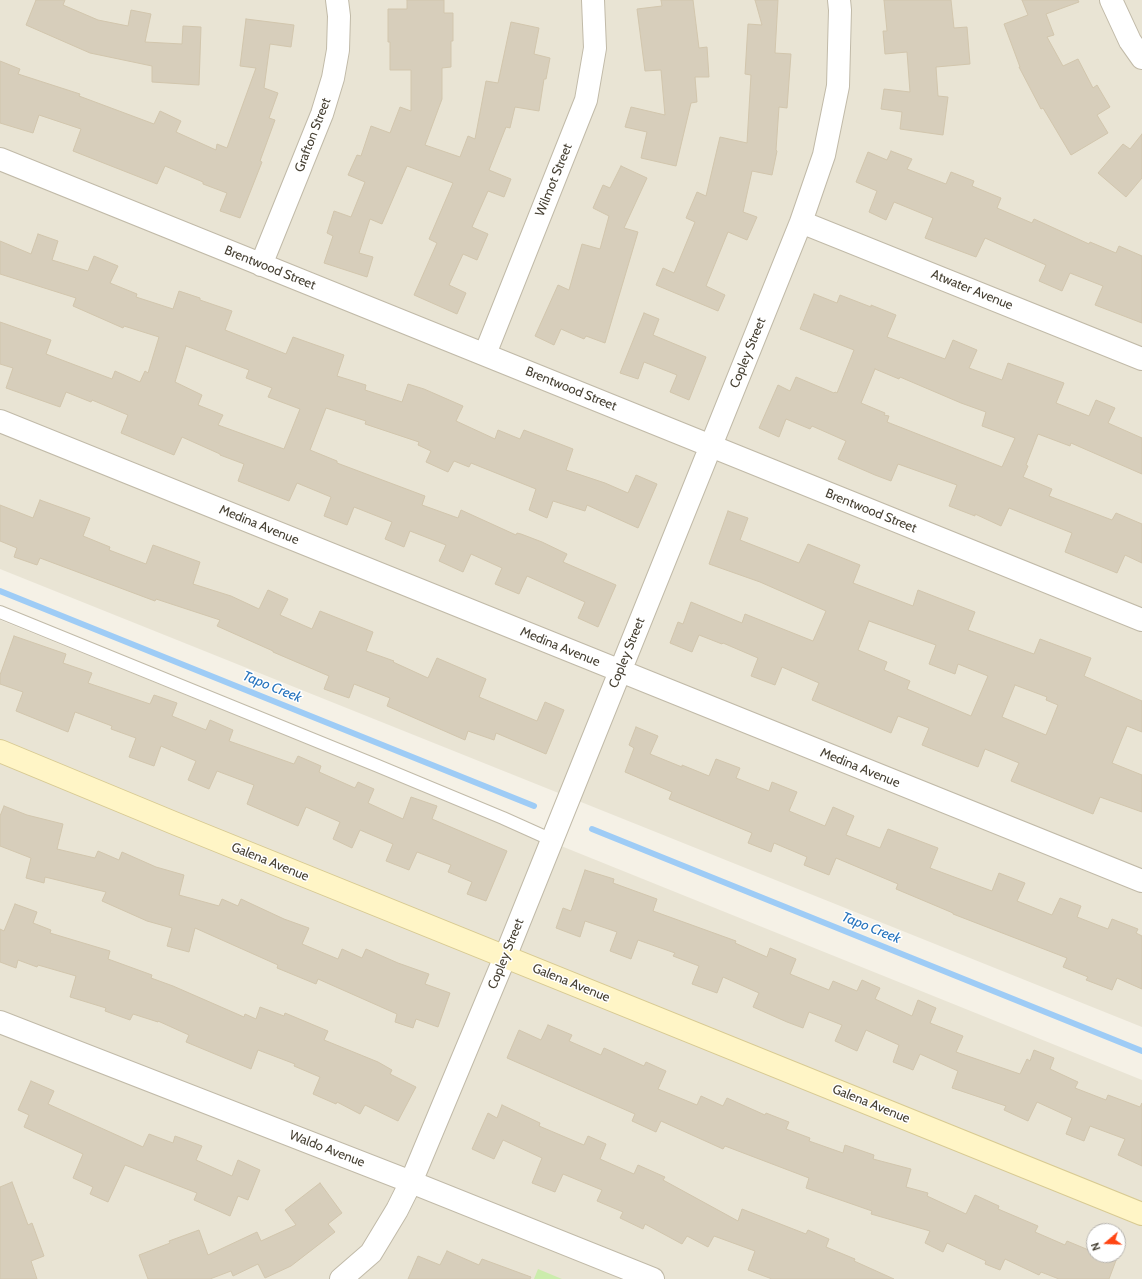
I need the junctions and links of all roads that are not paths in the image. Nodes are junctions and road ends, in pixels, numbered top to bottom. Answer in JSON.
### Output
{"nodes":[{"id":1,"x":337,"y":0,"type":"edge"},
{"id":2,"x":593,"y":0,"type":"edge"},
{"id":3,"x":839,"y":0,"type":"edge"},
{"id":4,"x":1111,"y":0,"type":"edge"},
{"id":5,"x":1142,"y":58,"type":"edge"},
{"id":6,"x":0,"y":159,"type":"edge"},
{"id":7,"x":801,"y":222,"type":"junction"},
{"id":8,"x":261,"y":265,"type":"junction"},
{"id":9,"x":484,"y":354,"type":"junction"},
{"id":10,"x":1142,"y":359,"type":"edge"},
{"id":11,"x":0,"y":421,"type":"edge"},
{"id":12,"x":710,"y":446,"type":"junction"},
{"id":13,"x":0,"y":612,"type":"edge"},
{"id":14,"x":1142,"y":620,"type":"edge"},
{"id":15,"x":620,"y":671,"type":"junction"},
{"id":16,"x":0,"y":751,"type":"edge"},
{"id":17,"x":552,"y":840,"type":"junction"},
{"id":18,"x":1142,"y":881,"type":"edge"},
{"id":19,"x":505,"y":957,"type":"junction"},
{"id":20,"x":0,"y":1022,"type":"edge"},
{"id":21,"x":411,"y":1182,"type":"junction"},
{"id":22,"x":1142,"y":1214,"type":"edge"},
{"id":23,"x":341,"y":1279,"type":"edge"},
{"id":24,"x":653,"y":1279,"type":"edge"}],
"edges":[{"from":1,"to":8,"type":"street","name":"Grafton Street"},
{"from":2,"to":9,"type":"street","name":"Wilmot Street"},
{"from":3,"to":7,"type":"street","name":"Copley Street"},
{"from":4,"to":5,"type":"street"},
{"from":6,"to":8,"type":"street","name":"Brentwood Street"},
{"from":7,"to":10,"type":"street","name":"Atwater Avenue"},
{"from":7,"to":12,"type":"street","name":"Copley Street"},
{"from":8,"to":9,"type":"street","name":"Brentwood Street"},
{"from":9,"to":12,"type":"street","name":"Brentwood Street"},
{"from":11,"to":15,"type":"street","name":"Medina Avenue"},
{"from":12,"to":14,"type":"street","name":"Brentwood Street"},
{"from":12,"to":15,"type":"street","name":"Copley Street"},
{"from":13,"to":17,"type":"lane"},
{"from":15,"to":17,"type":"street","name":"Copley Street"},
{"from":15,"to":18,"type":"street","name":"Medina Avenue"},
{"from":16,"to":19,"type":"street","name":"Galena Avenue"},
{"from":17,"to":19,"type":"street","name":"Copley Street"},
{"from":19,"to":21,"type":"street","name":"Copley Street"},
{"from":19,"to":22,"type":"street","name":"Galena Avenue"},
{"from":20,"to":21,"type":"street","name":"Waldo Avenue"},
{"from":21,"to":23,"type":"street","name":"Copley Street"},
{"from":21,"to":24,"type":"street","name":"Waldo Avenue"}]}
